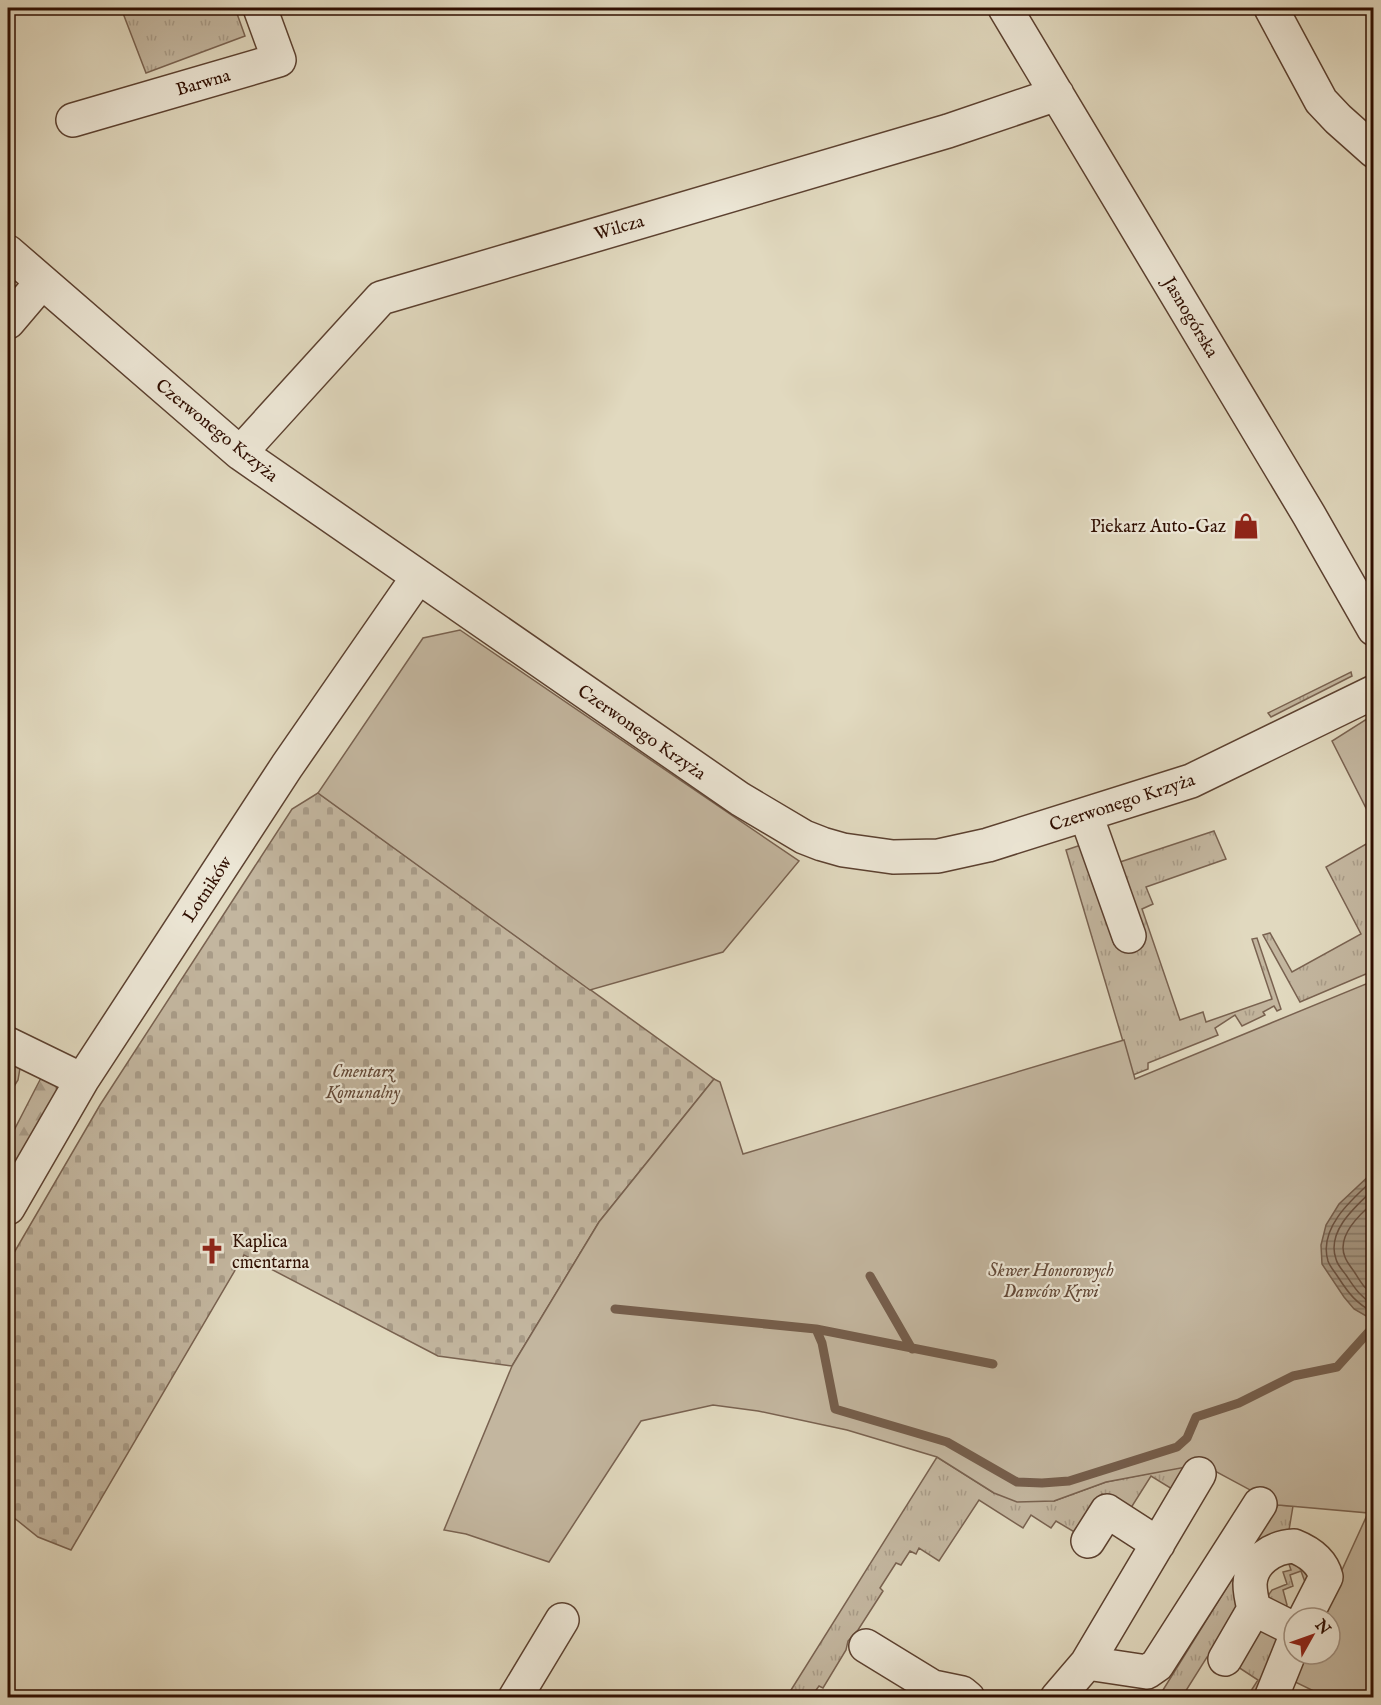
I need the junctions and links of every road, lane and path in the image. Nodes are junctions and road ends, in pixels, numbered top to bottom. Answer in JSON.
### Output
{"nodes":[{"id":1,"x":260,"y":8,"type":"edge"},
{"id":2,"x":1005,"y":8,"type":"edge"},
{"id":3,"x":1271,"y":8,"type":"edge"},
{"id":4,"x":1057,"y":94,"type":"junction"},
{"id":5,"x":73,"y":120,"type":"dead end"},
{"id":6,"x":1374,"y":151,"type":"edge"},
{"id":7,"x":8,"y":252,"type":"edge"},
{"id":8,"x":42,"y":282,"type":"junction"},
{"id":9,"x":8,"y":322,"type":"edge"},
{"id":10,"x":240,"y":453,"type":"junction"},
{"id":11,"x":418,"y":577,"type":"junction"},
{"id":12,"x":1374,"y":629,"type":"edge"},
{"id":13,"x":1374,"y":692,"type":"edge"},
{"id":14,"x":1086,"y":815,"type":"junction"},
{"id":15,"x":1129,"y":936,"type":"dead end"},
{"id":16,"x":8,"y":1044,"type":"edge"},
{"id":17,"x":82,"y":1080,"type":"junction"},
{"id":18,"x":8,"y":1208,"type":"edge"},
{"id":19,"x":1199,"y":1474,"type":"dead end"},
{"id":20,"x":1260,"y":1504,"type":"dead end"},
{"id":21,"x":1088,"y":1541,"type":"dead end"},
{"id":22,"x":1158,"y":1544,"type":"junction"},
{"id":23,"x":1311,"y":1606,"type":"edge"},
{"id":24,"x":1254,"y":1609,"type":"junction"},
{"id":25,"x":562,"y":1620,"type":"dead end"},
{"id":26,"x":1282,"y":1623,"type":"edge"},
{"id":27,"x":866,"y":1646,"type":"dead end"},
{"id":28,"x":1225,"y":1659,"type":"dead end"},
{"id":29,"x":1087,"y":1663,"type":"junction"},
{"id":30,"x":1284,"y":1666,"type":"edge"},
{"id":31,"x":515,"y":1698,"type":"edge"},
{"id":32,"x":968,"y":1698,"type":"edge"},
{"id":33,"x":1057,"y":1698,"type":"edge"},
{"id":34,"x":1271,"y":1698,"type":"edge"}],
"edges":[{"from":1,"to":5,"type":"street","name":"Barwna"},
{"from":2,"to":4,"type":"street","name":"Jasnogórska"},
{"from":3,"to":6,"type":"street"},
{"from":4,"to":10,"type":"street","name":"Wilcza"},
{"from":4,"to":12,"type":"street","name":"Jasnogórska"},
{"from":7,"to":8,"type":"street","name":"Czerwonego Krzyża"},
{"from":8,"to":9,"type":"street"},
{"from":8,"to":10,"type":"street","name":"Czerwonego Krzyża"},
{"from":10,"to":11,"type":"street","name":"Czerwonego Krzyża"},
{"from":11,"to":14,"type":"street","name":"Czerwonego Krzyża"},
{"from":11,"to":17,"type":"street","name":"Lotników"},
{"from":13,"to":14,"type":"street","name":"Czerwonego Krzyża"},
{"from":14,"to":15,"type":"street"},
{"from":16,"to":17,"type":"street"},
{"from":17,"to":18,"type":"street","name":"Lotników"},
{"from":19,"to":22,"type":"street"},
{"from":20,"to":29,"type":"street"},
{"from":21,"to":22,"type":"street"},
{"from":22,"to":29,"type":"street"},
{"from":23,"to":24,"type":"street"},
{"from":24,"to":26,"type":"street"},
{"from":24,"to":28,"type":"street"},
{"from":25,"to":31,"type":"street"},
{"from":27,"to":32,"type":"street"},
{"from":29,"to":33,"type":"street"},
{"from":30,"to":34,"type":"street"}]}
